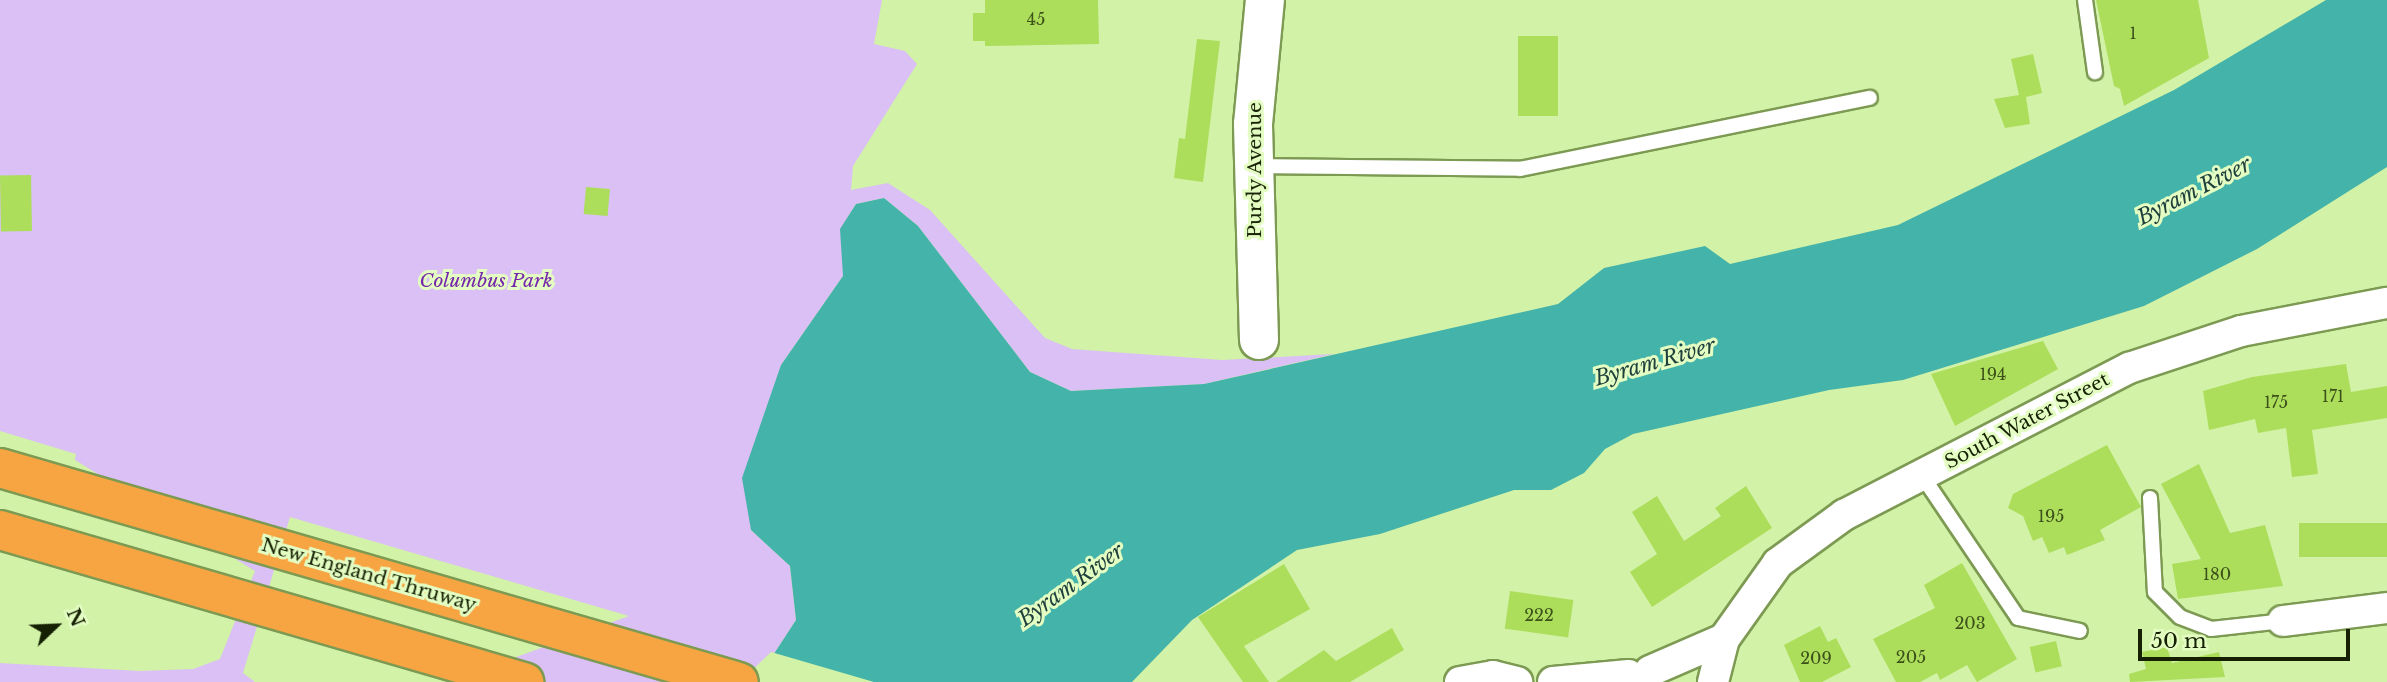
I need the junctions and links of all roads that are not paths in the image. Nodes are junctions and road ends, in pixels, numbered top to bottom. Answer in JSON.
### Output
{"nodes":[{"id":1,"x":1265,"y":0,"type":"edge"},
{"id":2,"x":2085,"y":0,"type":"edge"},
{"id":3,"x":2095,"y":72,"type":"dead end"},
{"id":4,"x":1870,"y":98,"type":"dead end"},
{"id":5,"x":1253,"y":166,"type":"junction"},
{"id":6,"x":2387,"y":303,"type":"edge"},
{"id":7,"x":1259,"y":340,"type":"dead end"},
{"id":8,"x":0,"y":468,"type":"edge"},
{"id":9,"x":1923,"y":477,"type":"junction"},
{"id":10,"x":2150,"y":498,"type":"dead end"},
{"id":11,"x":0,"y":530,"type":"edge"},
{"id":12,"x":2387,"y":608,"type":"edge"},
{"id":13,"x":2283,"y":621,"type":"joint"},
{"id":14,"x":2080,"y":631,"type":"dead end"},
{"id":15,"x":1724,"y":639,"type":"junction"},
{"id":16,"x":1632,"y":676,"type":"edge"},
{"id":17,"x":524,"y":682,"type":"edge"},
{"id":18,"x":739,"y":682,"type":"edge"},
{"id":19,"x":1460,"y":682,"type":"edge"},
{"id":20,"x":1517,"y":682,"type":"edge"},
{"id":21,"x":1553,"y":682,"type":"edge"},
{"id":22,"x":1684,"y":682,"type":"edge"},
{"id":23,"x":1713,"y":682,"type":"edge"}],
"edges":[{"from":1,"to":5,"type":"street","name":"Purdy Avenue"},
{"from":2,"to":3,"type":"lane"},
{"from":4,"to":5,"type":"lane"},
{"from":5,"to":7,"type":"street","name":"Purdy Avenue"},
{"from":6,"to":9,"type":"street","name":"South Water Street"},
{"from":8,"to":18,"type":"highway","name":"New England Thruway"},
{"from":9,"to":14,"type":"lane"},
{"from":9,"to":15,"type":"street","name":"South Water Street"},
{"from":10,"to":13,"type":"lane"},
{"from":11,"to":17,"type":"highway"},
{"from":12,"to":13,"type":"street"},
{"from":15,"to":16,"type":"street"},
{"from":15,"to":23,"type":"street","name":"South Water Street"},
{"from":16,"to":21,"type":"street"},
{"from":16,"to":22,"type":"street"},
{"from":19,"to":20,"type":"street"}]}
